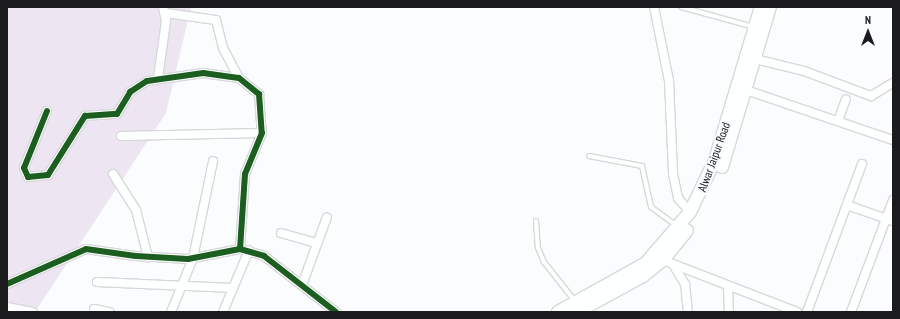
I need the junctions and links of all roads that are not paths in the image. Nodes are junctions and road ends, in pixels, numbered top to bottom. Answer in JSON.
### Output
{"nodes":[{"id":1,"x":654,"y":7,"type":"edge"},
{"id":2,"x":681,"y":7,"type":"edge"},
{"id":3,"x":761,"y":7,"type":"edge"},
{"id":4,"x":770,"y":7,"type":"edge"},
{"id":5,"x":164,"y":10,"type":"edge"},
{"id":6,"x":755,"y":28,"type":"junction"},
{"id":7,"x":755,"y":59,"type":"junction"},
{"id":8,"x":747,"y":70,"type":"junction"},
{"id":9,"x":158,"y":78,"type":"junction"},
{"id":10,"x":239,"y":78,"type":"junction"},
{"id":11,"x":893,"y":83,"type":"edge"},
{"id":12,"x":746,"y":90,"type":"junction"},
{"id":13,"x":846,"y":99,"type":"dead end"},
{"id":14,"x":47,"y":111,"type":"dead end"},
{"id":15,"x":838,"y":121,"type":"junction"},
{"id":16,"x":262,"y":133,"type":"junction"},
{"id":17,"x":121,"y":136,"type":"dead end"},
{"id":18,"x":893,"y":140,"type":"edge"},
{"id":19,"x":589,"y":156,"type":"dead end"},
{"id":20,"x":213,"y":161,"type":"dead end"},
{"id":21,"x":862,"y":164,"type":"dead end"},
{"id":22,"x":113,"y":174,"type":"dead end"},
{"id":23,"x":893,"y":200,"type":"edge"},
{"id":24,"x":847,"y":205,"type":"junction"},
{"id":25,"x":690,"y":212,"type":"junction"},
{"id":26,"x":327,"y":217,"type":"dead end"},
{"id":27,"x":889,"y":219,"type":"edge"},
{"id":28,"x":536,"y":221,"type":"dead end"},
{"id":29,"x":679,"y":227,"type":"junction"},
{"id":30,"x":281,"y":233,"type":"dead end"},
{"id":31,"x":317,"y":244,"type":"junction"},
{"id":32,"x":240,"y":249,"type":"junction"},
{"id":33,"x":249,"y":250,"type":"junction"},
{"id":34,"x":148,"y":257,"type":"junction"},
{"id":35,"x":193,"y":258,"type":"junction"},
{"id":36,"x":659,"y":258,"type":"junction"},
{"id":37,"x":675,"y":268,"type":"junction"},
{"id":38,"x":97,"y":282,"type":"dead end"},
{"id":39,"x":7,"y":284,"type":"edge"},
{"id":40,"x":302,"y":284,"type":"junction"},
{"id":41,"x":179,"y":288,"type":"junction"},
{"id":42,"x":233,"y":288,"type":"junction"},
{"id":43,"x":728,"y":288,"type":"junction"},
{"id":44,"x":7,"y":307,"type":"edge"},
{"id":45,"x":576,"y":307,"type":"edge"},
{"id":46,"x":94,"y":309,"type":"dead end"},
{"id":47,"x":33,"y":312,"type":"edge"},
{"id":48,"x":110,"y":312,"type":"edge"},
{"id":49,"x":171,"y":312,"type":"edge"},
{"id":50,"x":223,"y":312,"type":"edge"},
{"id":51,"x":336,"y":312,"type":"edge"},
{"id":52,"x":558,"y":312,"type":"edge"},
{"id":53,"x":688,"y":312,"type":"edge"},
{"id":54,"x":729,"y":312,"type":"edge"},
{"id":55,"x":797,"y":312,"type":"edge"},
{"id":56,"x":807,"y":312,"type":"edge"},
{"id":57,"x":851,"y":312,"type":"edge"}],
"edges":[{"from":1,"to":25,"type":"street"},
{"from":2,"to":6,"type":"lane"},
{"from":3,"to":6,"type":"main road","name":"Alwar Jaipur Road"},
{"from":4,"to":7,"type":"main road","name":"Alwar Jaipur Road"},
{"from":5,"to":9,"type":"street"},
{"from":5,"to":10,"type":"street"},
{"from":6,"to":8,"type":"main road","name":"Alwar Jaipur Road"},
{"from":7,"to":8,"type":"main road","name":"Alwar Jaipur Road"},
{"from":7,"to":11,"type":"street"},
{"from":8,"to":12,"type":"main road","name":"Alwar Jaipur Road"},
{"from":8,"to":25,"type":"main road","name":"Alwar Jaipur Road"},
{"from":9,"to":10,"type":"street"},
{"from":9,"to":14,"type":"street"},
{"from":10,"to":16,"type":"street"},
{"from":12,"to":15,"type":"street"},
{"from":12,"to":36,"type":"main road","name":"Alwar Jaipur Road"},
{"from":13,"to":15,"type":"street"},
{"from":15,"to":18,"type":"street"},
{"from":16,"to":17,"type":"street"},
{"from":16,"to":32,"type":"street"},
{"from":19,"to":29,"type":"lane"},
{"from":20,"to":35,"type":"street"},
{"from":21,"to":24,"type":"street"},
{"from":22,"to":34,"type":"street"},
{"from":23,"to":27,"type":"street"},
{"from":24,"to":27,"type":"street"},
{"from":24,"to":56,"type":"street"},
{"from":25,"to":29,"type":"main road","name":"Alwar Jaipur Road"},
{"from":26,"to":31,"type":"street"},
{"from":27,"to":57,"type":"street"},
{"from":28,"to":45,"type":"lane"},
{"from":29,"to":36,"type":"main road","name":"Alwar Jaipur Road"},
{"from":30,"to":31,"type":"street"},
{"from":31,"to":40,"type":"street"},
{"from":32,"to":33,"type":"street"},
{"from":32,"to":35,"type":"street"},
{"from":33,"to":40,"type":"street"},
{"from":33,"to":42,"type":"street"},
{"from":34,"to":35,"type":"street"},
{"from":34,"to":39,"type":"street"},
{"from":35,"to":41,"type":"street"},
{"from":36,"to":37,"type":"street"},
{"from":36,"to":45,"type":"main road","name":"Alwar Jaipur Road"},
{"from":37,"to":43,"type":"street"},
{"from":37,"to":53,"type":"street"},
{"from":38,"to":41,"type":"street"},
{"from":40,"to":51,"type":"street"},
{"from":41,"to":42,"type":"street"},
{"from":41,"to":49,"type":"street"},
{"from":42,"to":50,"type":"street"},
{"from":43,"to":54,"type":"street"},
{"from":43,"to":55,"type":"street"},
{"from":44,"to":47,"type":"street"},
{"from":45,"to":52,"type":"main road","name":"Alwar Jaipur Road"},
{"from":46,"to":48,"type":"street"}]}
